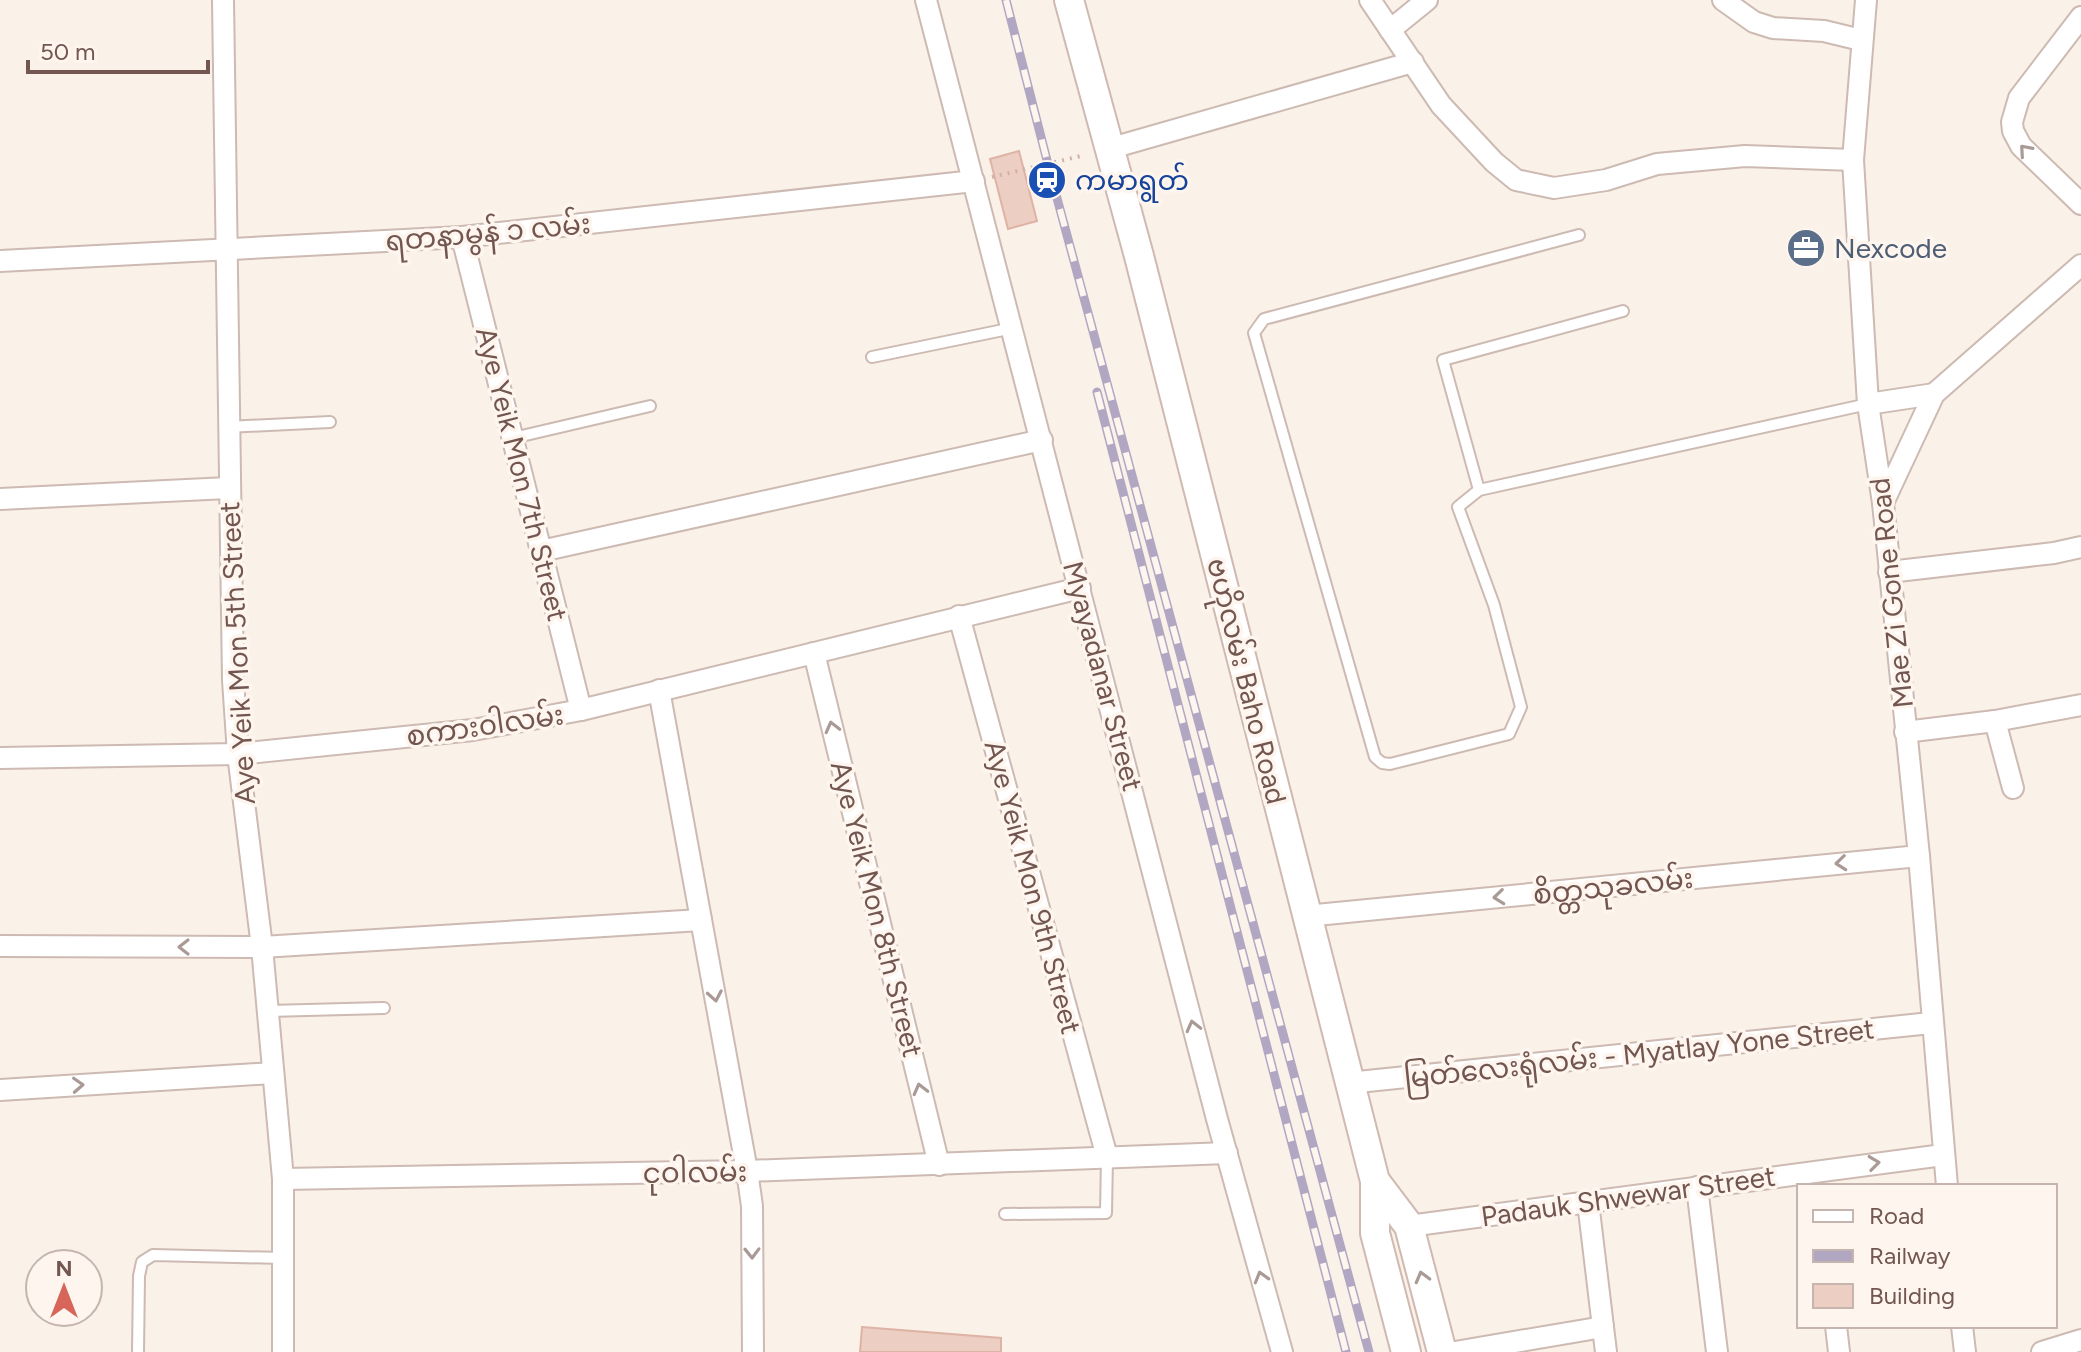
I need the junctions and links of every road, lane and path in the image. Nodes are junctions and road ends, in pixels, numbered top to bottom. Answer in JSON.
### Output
{"nodes":[{"id":1,"x":223,"y":0,"type":"edge"},
{"id":2,"x":926,"y":0,"type":"edge"},
{"id":3,"x":1070,"y":0,"type":"edge"},
{"id":4,"x":1370,"y":0,"type":"edge"},
{"id":5,"x":1427,"y":0,"type":"edge"},
{"id":6,"x":1723,"y":0,"type":"edge"},
{"id":7,"x":1866,"y":0,"type":"edge"},
{"id":8,"x":2081,"y":17,"type":"edge"},
{"id":9,"x":1390,"y":30,"type":"junction"},
{"id":10,"x":1861,"y":40,"type":"junction"},
{"id":11,"x":1413,"y":62,"type":"junction"},
{"id":12,"x":1108,"y":149,"type":"junction"},
{"id":13,"x":1853,"y":160,"type":"junction"},
{"id":14,"x":974,"y":181,"type":"junction"},
{"id":15,"x":2081,"y":204,"type":"edge"},
{"id":16,"x":1579,"y":235,"type":"dead end"},
{"id":17,"x":462,"y":237,"type":"junction"},
{"id":18,"x":225,"y":250,"type":"junction"},
{"id":19,"x":0,"y":261,"type":"edge"},
{"id":20,"x":2081,"y":265,"type":"edge"},
{"id":21,"x":1623,"y":311,"type":"dead end"},
{"id":22,"x":1013,"y":328,"type":"junction"},
{"id":23,"x":872,"y":357,"type":"dead end"},
{"id":24,"x":1934,"y":394,"type":"junction"},
{"id":25,"x":1868,"y":404,"type":"junction"},
{"id":26,"x":650,"y":406,"type":"dead end"},
{"id":27,"x":330,"y":422,"type":"dead end"},
{"id":28,"x":227,"y":427,"type":"junction"},
{"id":29,"x":513,"y":438,"type":"junction"},
{"id":30,"x":1042,"y":440,"type":"junction"},
{"id":31,"x":228,"y":488,"type":"junction"},
{"id":32,"x":1479,"y":490,"type":"junction"},
{"id":33,"x":0,"y":499,"type":"edge"},
{"id":34,"x":1883,"y":503,"type":"junction"},
{"id":35,"x":2081,"y":547,"type":"edge"},
{"id":36,"x":541,"y":551,"type":"junction"},
{"id":37,"x":1889,"y":572,"type":"junction"},
{"id":38,"x":1080,"y":588,"type":"junction"},
{"id":39,"x":959,"y":616,"type":"junction"},
{"id":40,"x":814,"y":653,"type":"junction"},
{"id":41,"x":659,"y":690,"type":"junction"},
{"id":42,"x":2081,"y":705,"type":"edge"},
{"id":43,"x":581,"y":710,"type":"junction"},
{"id":44,"x":1995,"y":721,"type":"junction"},
{"id":45,"x":1905,"y":732,"type":"junction"},
{"id":46,"x":238,"y":754,"type":"junction"},
{"id":47,"x":0,"y":758,"type":"edge"},
{"id":48,"x":2013,"y":788,"type":"dead end"},
{"id":49,"x":1919,"y":856,"type":"junction"},
{"id":50,"x":1306,"y":916,"type":"junction"},
{"id":51,"x":701,"y":920,"type":"junction"},
{"id":52,"x":0,"y":946,"type":"edge"},
{"id":53,"x":262,"y":947,"type":"junction"},
{"id":54,"x":384,"y":1008,"type":"dead end"},
{"id":55,"x":268,"y":1011,"type":"junction"},
{"id":56,"x":1931,"y":1023,"type":"junction"},
{"id":57,"x":273,"y":1073,"type":"junction"},
{"id":58,"x":1348,"y":1083,"type":"junction"},
{"id":59,"x":0,"y":1090,"type":"edge"},
{"id":60,"x":1227,"y":1153,"type":"junction"},
{"id":61,"x":1943,"y":1155,"type":"junction"},
{"id":62,"x":1107,"y":1157,"type":"junction"},
{"id":63,"x":939,"y":1165,"type":"junction"},
{"id":64,"x":747,"y":1171,"type":"junction"},
{"id":65,"x":1819,"y":1178,"type":"edge"},
{"id":66,"x":283,"y":1179,"type":"junction"},
{"id":67,"x":1375,"y":1181,"type":"junction"},
{"id":68,"x":1947,"y":1184,"type":"edge"},
{"id":69,"x":1697,"y":1187,"type":"junction"},
{"id":70,"x":1588,"y":1202,"type":"junction"},
{"id":71,"x":1005,"y":1214,"type":"dead end"},
{"id":72,"x":1409,"y":1226,"type":"junction"},
{"id":73,"x":283,"y":1258,"type":"junction"},
{"id":74,"x":1603,"y":1327,"type":"junction"},
{"id":75,"x":1836,"y":1328,"type":"edge"},
{"id":76,"x":1962,"y":1328,"type":"edge"},
{"id":77,"x":2081,"y":1341,"type":"edge"},
{"id":78,"x":138,"y":1352,"type":"edge"},
{"id":79,"x":283,"y":1352,"type":"edge"},
{"id":80,"x":753,"y":1352,"type":"edge"},
{"id":81,"x":1282,"y":1352,"type":"edge"},
{"id":82,"x":1406,"y":1352,"type":"edge"},
{"id":83,"x":1442,"y":1352,"type":"edge"},
{"id":84,"x":1455,"y":1352,"type":"edge"},
{"id":85,"x":1606,"y":1352,"type":"edge"},
{"id":86,"x":1717,"y":1352,"type":"edge"},
{"id":87,"x":1839,"y":1352,"type":"edge"},
{"id":88,"x":1965,"y":1352,"type":"edge"},
{"id":89,"x":2042,"y":1352,"type":"edge"}],
"edges":[{"from":1,"to":18,"type":"street","name":"Aye Yeik Mon 5th Street"},
{"from":2,"to":14,"type":"street","name":"Myayadanar Street"},
{"from":3,"to":12,"type":"main road","name":"ဗဟိုလမ်း Baho Road"},
{"from":4,"to":9,"type":"street"},
{"from":5,"to":9,"type":"street"},
{"from":6,"to":10,"type":"street"},
{"from":7,"to":10,"type":"street","name":"Mae Zi Gone Road"},
{"from":15,"to":8,"type":"street","one_way":true},
{"from":9,"to":11,"type":"street"},
{"from":10,"to":13,"type":"street","name":"Mae Zi Gone Road"},
{"from":11,"to":12,"type":"street"},
{"from":11,"to":13,"type":"street"},
{"from":12,"to":14,"type":"path"},
{"from":12,"to":50,"type":"main road","name":"ဗဟိုလမ်း Baho Road"},
{"from":13,"to":25,"type":"street","name":"Mae Zi Gone Road"},
{"from":14,"to":17,"type":"street","name":"ရတနာမွန် ၁ လမ်း"},
{"from":14,"to":22,"type":"street","name":"Myayadanar Street"},
{"from":16,"to":32,"type":"lane"},
{"from":17,"to":18,"type":"street","name":"ရတနာမွန် ၁ လမ်း"},
{"from":17,"to":29,"type":"street","name":"Aye Yeik Mon 7th Street"},
{"from":18,"to":19,"type":"street","name":"ရတနာမွန် ၁ လမ်း"},
{"from":18,"to":28,"type":"street","name":"Aye Yeik Mon 5th Street"},
{"from":20,"to":24,"type":"street"},
{"from":21,"to":32,"type":"lane"},
{"from":22,"to":23,"type":"lane"},
{"from":22,"to":30,"type":"street","name":"Myayadanar Street"},
{"from":24,"to":25,"type":"street"},
{"from":24,"to":34,"type":"street"},
{"from":25,"to":32,"type":"lane"},
{"from":25,"to":34,"type":"street","name":"Mae Zi Gone Road"},
{"from":26,"to":29,"type":"lane"},
{"from":27,"to":28,"type":"lane"},
{"from":28,"to":31,"type":"street","name":"Aye Yeik Mon 5th Street"},
{"from":29,"to":36,"type":"street","name":"Aye Yeik Mon 7th Street"},
{"from":30,"to":36,"type":"street"},
{"from":30,"to":38,"type":"street","name":"Myayadanar Street"},
{"from":31,"to":33,"type":"street"},
{"from":31,"to":46,"type":"street","name":"Aye Yeik Mon 5th Street"},
{"from":34,"to":37,"type":"street","name":"Mae Zi Gone Road"},
{"from":35,"to":37,"type":"street"},
{"from":36,"to":43,"type":"street","name":"Aye Yeik Mon 7th Street"},
{"from":37,"to":45,"type":"street","name":"Mae Zi Gone Road"},
{"from":38,"to":39,"type":"street","name":"စကား၀ါလမ်း"},
{"from":60,"to":38,"type":"street","name":"Myayadanar Street","one_way":true},
{"from":39,"to":40,"type":"street","name":"စကား၀ါလမ်း"},
{"from":39,"to":62,"type":"street","name":"Aye Yeik Mon 9th Street"},
{"from":40,"to":41,"type":"street","name":"စကား၀ါလမ်း"},
{"from":63,"to":40,"type":"street","name":"Aye Yeik Mon 8th Street","one_way":true},
{"from":41,"to":43,"type":"street","name":"စကား၀ါလမ်း"},
{"from":41,"to":51,"type":"street"},
{"from":42,"to":44,"type":"street"},
{"from":43,"to":46,"type":"street","name":"စကား၀ါလမ်း"},
{"from":44,"to":45,"type":"street"},
{"from":44,"to":48,"type":"street"},
{"from":45,"to":49,"type":"street","name":"Mae Zi Gone Road"},
{"from":46,"to":47,"type":"street","name":"စကား၀ါလမ်း"},
{"from":46,"to":53,"type":"street","name":"Aye Yeik Mon 5th Street"},
{"from":49,"to":50,"type":"street","name":"စိတ္တသုခလမ်း","one_way":true},
{"from":49,"to":56,"type":"street","name":"Mae Zi Gone Road"},
{"from":50,"to":58,"type":"main road","name":"ဗဟိုလမ်း Baho Road"},
{"from":51,"to":53,"type":"street"},
{"from":51,"to":64,"type":"street","one_way":true},
{"from":53,"to":52,"type":"street","one_way":true},
{"from":53,"to":55,"type":"street","name":"Aye Yeik Mon 5th Street"},
{"from":54,"to":55,"type":"lane"},
{"from":55,"to":57,"type":"street","name":"Aye Yeik Mon 5th Street"},
{"from":56,"to":58,"type":"street","name":"မြတ်လေးရုံလမ်း - Myatlay Yone Street"},
{"from":56,"to":61,"type":"street","name":"Mae Zi Gone Road"},
{"from":59,"to":57,"type":"street","one_way":true},
{"from":57,"to":66,"type":"street","name":"Aye Yeik Mon 5th Street"},
{"from":58,"to":67,"type":"main road","name":"ဗဟိုလမ်း Baho Road"},
{"from":60,"to":62,"type":"street","name":"ငုဝါလမ်း"},
{"from":81,"to":60,"type":"street","name":"Myayadanar Street","one_way":true},
{"from":65,"to":61,"type":"street","name":"Padauk Shwewar Street","one_way":true},
{"from":61,"to":68,"type":"street","name":"Mae Zi Gone Road"},
{"from":62,"to":63,"type":"street","name":"ငုဝါလမ်း"},
{"from":62,"to":71,"type":"lane"},
{"from":63,"to":64,"type":"street","name":"ငုဝါလမ်း"},
{"from":64,"to":66,"type":"street","name":"ငုဝါလမ်း"},
{"from":64,"to":80,"type":"street","one_way":true},
{"from":65,"to":69,"type":"street","name":"Padauk Shwewar Street"},
{"from":66,"to":73,"type":"street","name":"Aye Yeik Mon 5th Street"},
{"from":67,"to":72,"type":"main road","name":"ဗဟိုလမ်း Baho Road"},
{"from":67,"to":82,"type":"main road"},
{"from":69,"to":70,"type":"street","name":"Padauk Shwewar Street"},
{"from":69,"to":86,"type":"street"},
{"from":70,"to":72,"type":"street","name":"Padauk Shwewar Street"},
{"from":70,"to":74,"type":"street"},
{"from":83,"to":72,"type":"main road","name":"ဗဟိုလမ်း Baho Road","one_way":true},
{"from":73,"to":78,"type":"lane"},
{"from":73,"to":79,"type":"street","name":"Aye Yeik Mon 5th Street"},
{"from":74,"to":84,"type":"street"},
{"from":74,"to":85,"type":"street"},
{"from":75,"to":87,"type":"street"},
{"from":76,"to":88,"type":"street"},
{"from":77,"to":89,"type":"street"}]}
